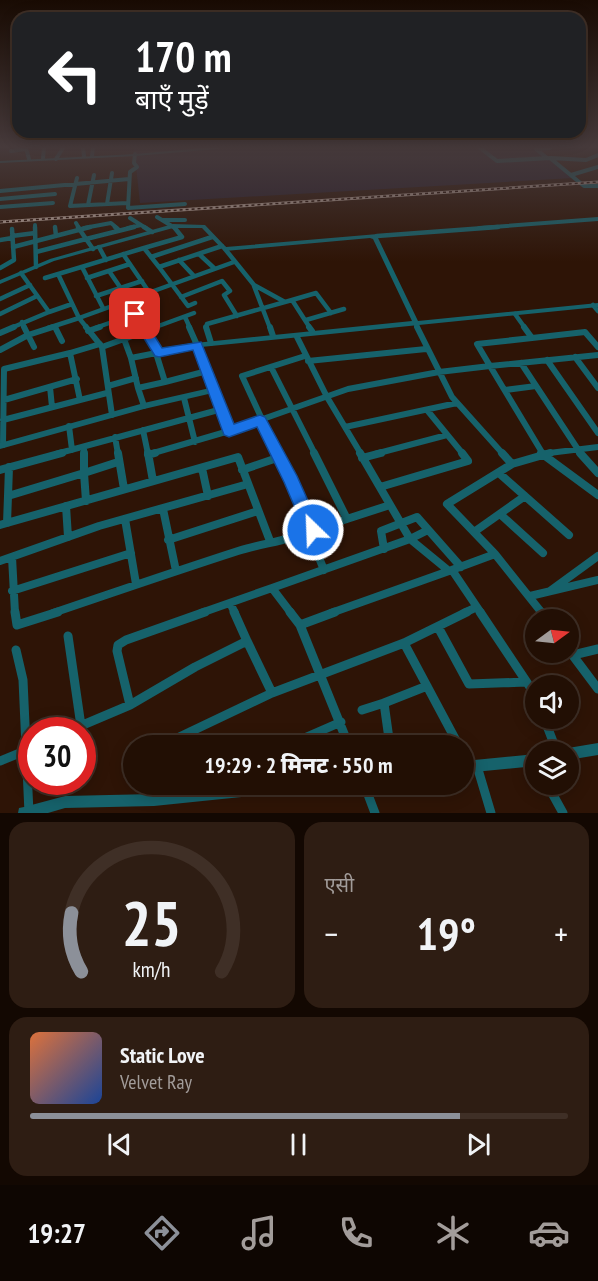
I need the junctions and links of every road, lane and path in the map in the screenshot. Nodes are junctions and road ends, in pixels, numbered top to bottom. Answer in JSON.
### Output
{"nodes":[{"id":1,"x":57,"y":186,"type":"joint"},
{"id":2,"x":75,"y":186,"type":"edge"},
{"id":3,"x":92,"y":186,"type":"edge"},
{"id":4,"x":110,"y":186,"type":"edge"},
{"id":5,"x":128,"y":186,"type":"edge"},
{"id":6,"x":0,"y":191,"type":"edge"},
{"id":7,"x":55,"y":194,"type":"junction"},
{"id":8,"x":0,"y":199,"type":"edge"},
{"id":9,"x":53,"y":202,"type":"junction"},
{"id":10,"x":127,"y":203,"type":"junction"},
{"id":11,"x":107,"y":204,"type":"junction"},
{"id":12,"x":185,"y":204,"type":"dead end"},
{"id":13,"x":88,"y":205,"type":"junction"},
{"id":14,"x":0,"y":207,"type":"edge"},
{"id":15,"x":50,"y":212,"type":"dead end"},
{"id":16,"x":130,"y":218,"type":"dead end"},
{"id":17,"x":598,"y":219,"type":"edge"},
{"id":18,"x":185,"y":220,"type":"dead end"},
{"id":19,"x":76,"y":223,"type":"dead end"},
{"id":20,"x":34,"y":225,"type":"dead end"},
{"id":21,"x":141,"y":225,"type":"junction"},
{"id":22,"x":91,"y":226,"type":"junction"},
{"id":23,"x":173,"y":226,"type":"junction"},
{"id":24,"x":55,"y":227,"type":"dead end"},
{"id":25,"x":12,"y":229,"type":"dead end"},
{"id":26,"x":80,"y":230,"type":"junction"},
{"id":27,"x":119,"y":230,"type":"junction"},
{"id":28,"x":152,"y":232,"type":"junction"},
{"id":29,"x":35,"y":233,"type":"junction"},
{"id":30,"x":56,"y":236,"type":"junction"},
{"id":31,"x":99,"y":236,"type":"junction"},
{"id":32,"x":12,"y":237,"type":"junction"},
{"id":33,"x":182,"y":237,"type":"junction"},
{"id":34,"x":212,"y":237,"type":"junction"},
{"id":35,"x":374,"y":237,"type":"junction"},
{"id":36,"x":86,"y":239,"type":"junction"},
{"id":37,"x":0,"y":240,"type":"edge"},
{"id":38,"x":35,"y":242,"type":"junction"},
{"id":39,"x":190,"y":243,"type":"junction"},
{"id":40,"x":13,"y":247,"type":"junction"},
{"id":41,"x":224,"y":247,"type":"junction"},
{"id":42,"x":96,"y":248,"type":"junction"},
{"id":43,"x":144,"y":248,"type":"junction"},
{"id":44,"x":36,"y":252,"type":"junction"},
{"id":45,"x":199,"y":254,"type":"junction"},
{"id":46,"x":123,"y":255,"type":"junction"},
{"id":47,"x":151,"y":257,"type":"junction"},
{"id":48,"x":106,"y":260,"type":"junction"},
{"id":49,"x":179,"y":260,"type":"junction"},
{"id":50,"x":234,"y":262,"type":"junction"},
{"id":51,"x":130,"y":264,"type":"junction"},
{"id":52,"x":36,"y":267,"type":"junction"},
{"id":53,"x":82,"y":267,"type":"junction"},
{"id":54,"x":159,"y":267,"type":"junction"},
{"id":55,"x":0,"y":268,"type":"edge"},
{"id":56,"x":213,"y":268,"type":"junction"},
{"id":57,"x":109,"y":271,"type":"junction"},
{"id":58,"x":21,"y":273,"type":"junction"},
{"id":59,"x":58,"y":274,"type":"junction"},
{"id":60,"x":194,"y":276,"type":"junction"},
{"id":61,"x":45,"y":278,"type":"dead end"},
{"id":62,"x":87,"y":278,"type":"junction"},
{"id":63,"x":141,"y":281,"type":"junction"},
{"id":64,"x":222,"y":281,"type":"junction"},
{"id":65,"x":0,"y":282,"type":"edge"},
{"id":66,"x":171,"y":284,"type":"junction"},
{"id":67,"x":30,"y":285,"type":"junction"},
{"id":68,"x":254,"y":285,"type":"junction"},
{"id":69,"x":120,"y":288,"type":"junction"},
{"id":70,"x":149,"y":292,"type":"junction"},
{"id":71,"x":38,"y":296,"type":"junction"},
{"id":72,"x":96,"y":296,"type":"junction"},
{"id":73,"x":181,"y":297,"type":"junction"},
{"id":74,"x":0,"y":298,"type":"edge"},
{"id":75,"x":127,"y":300,"type":"junction"},
{"id":76,"x":291,"y":300,"type":"junction"},
{"id":77,"x":285,"y":302,"type":"junction"},
{"id":78,"x":195,"y":303,"type":"dead end"},
{"id":79,"x":72,"y":304,"type":"junction"},
{"id":80,"x":597,"y":306,"type":"edge"},
{"id":81,"x":104,"y":308,"type":"junction"},
{"id":82,"x":261,"y":309,"type":"junction"},
{"id":83,"x":344,"y":309,"type":"dead end"},
{"id":84,"x":49,"y":312,"type":"junction"},
{"id":85,"x":194,"y":313,"type":"dead end"},
{"id":86,"x":331,"y":313,"type":"junction"},
{"id":87,"x":135,"y":314,"type":"junction"},
{"id":88,"x":499,"y":314,"type":"junction"},
{"id":89,"x":515,"y":314,"type":"junction"},
{"id":90,"x":0,"y":315,"type":"edge"},
{"id":91,"x":237,"y":316,"type":"junction"},
{"id":92,"x":185,"y":317,"type":"junction"},
{"id":93,"x":79,"y":318,"type":"junction"},
{"id":94,"x":306,"y":320,"type":"junction"},
{"id":95,"x":22,"y":322,"type":"junction"},
{"id":96,"x":415,"y":322,"type":"junction"},
{"id":97,"x":56,"y":326,"type":"junction"},
{"id":98,"x":146,"y":330,"type":"junction"},
{"id":99,"x":88,"y":331,"type":"junction"},
{"id":100,"x":312,"y":331,"type":"junction"},
{"id":101,"x":0,"y":333,"type":"edge"},
{"id":102,"x":28,"y":335,"type":"junction"},
{"id":103,"x":273,"y":336,"type":"junction"},
{"id":104,"x":297,"y":337,"type":"junction"},
{"id":105,"x":532,"y":338,"type":"junction"},
{"id":106,"x":124,"y":339,"type":"junction"},
{"id":107,"x":62,"y":341,"type":"dead end"},
{"id":108,"x":213,"y":343,"type":"junction"},
{"id":109,"x":197,"y":345,"type":"junction"},
{"id":110,"x":101,"y":346,"type":"junction"},
{"id":111,"x":34,"y":347,"type":"dead end"},
{"id":112,"x":598,"y":347,"type":"edge"},
{"id":113,"x":426,"y":349,"type":"junction"},
{"id":114,"x":0,"y":350,"type":"edge"},
{"id":115,"x":70,"y":353,"type":"junction"},
{"id":116,"x":157,"y":353,"type":"junction"},
{"id":117,"x":598,"y":354,"type":"edge"},
{"id":118,"x":575,"y":357,"type":"junction"},
{"id":119,"x":131,"y":358,"type":"junction"},
{"id":120,"x":307,"y":358,"type":"junction"},
{"id":121,"x":547,"y":360,"type":"junction"},
{"id":122,"x":521,"y":363,"type":"junction"},
{"id":123,"x":490,"y":366,"type":"junction"},
{"id":124,"x":271,"y":367,"type":"junction"},
{"id":125,"x":2,"y":369,"type":"edge"},
{"id":126,"x":207,"y":371,"type":"junction"},
{"id":127,"x":439,"y":372,"type":"junction"},
{"id":128,"x":136,"y":378,"type":"junction"},
{"id":129,"x":77,"y":379,"type":"junction"},
{"id":130,"x":595,"y":379,"type":"edge"},
{"id":131,"x":165,"y":382,"type":"junction"},
{"id":132,"x":536,"y":386,"type":"junction"},
{"id":133,"x":50,"y":387,"type":"junction"},
{"id":134,"x":138,"y":388,"type":"junction"},
{"id":135,"x":598,"y":388,"type":"edge"},
{"id":136,"x":108,"y":389,"type":"junction"},
{"id":137,"x":214,"y":390,"type":"junction"},
{"id":138,"x":505,"y":390,"type":"junction"},
{"id":139,"x":327,"y":397,"type":"junction"},
{"id":140,"x":183,"y":398,"type":"junction"},
{"id":141,"x":4,"y":400,"type":"junction"},
{"id":142,"x":80,"y":400,"type":"junction"},
{"id":143,"x":457,"y":403,"type":"junction"},
{"id":144,"x":144,"y":406,"type":"junction"},
{"id":145,"x":52,"y":407,"type":"junction"},
{"id":146,"x":222,"y":410,"type":"junction"},
{"id":147,"x":292,"y":410,"type":"junction"},
{"id":148,"x":427,"y":410,"type":"junction"},
{"id":149,"x":112,"y":415,"type":"junction"},
{"id":150,"x":598,"y":418,"type":"edge"},
{"id":151,"x":189,"y":419,"type":"junction"},
{"id":152,"x":589,"y":419,"type":"junction"},
{"id":153,"x":3,"y":420,"type":"junction"},
{"id":154,"x":260,"y":420,"type":"junction"},
{"id":155,"x":69,"y":426,"type":"junction"},
{"id":156,"x":345,"y":427,"type":"junction"},
{"id":157,"x":143,"y":430,"type":"junction"},
{"id":158,"x":229,"y":431,"type":"junction"},
{"id":159,"x":598,"y":433,"type":"edge"},
{"id":160,"x":447,"y":435,"type":"junction"},
{"id":161,"x":115,"y":437,"type":"junction"},
{"id":162,"x":195,"y":442,"type":"junction"},
{"id":163,"x":1,"y":446,"type":"edge"},
{"id":164,"x":84,"y":447,"type":"junction"},
{"id":165,"x":598,"y":447,"type":"edge"},
{"id":166,"x":72,"y":450,"type":"junction"},
{"id":167,"x":577,"y":450,"type":"junction"},
{"id":168,"x":542,"y":454,"type":"junction"},
{"id":169,"x":148,"y":455,"type":"junction"},
{"id":170,"x":280,"y":457,"type":"junction"},
{"id":171,"x":362,"y":458,"type":"junction"},
{"id":172,"x":118,"y":462,"type":"junction"},
{"id":173,"x":512,"y":464,"type":"junction"},
{"id":174,"x":9,"y":467,"type":"junction"},
{"id":175,"x":202,"y":468,"type":"junction"},
{"id":176,"x":0,"y":470,"type":"edge"},
{"id":177,"x":242,"y":470,"type":"junction"},
{"id":178,"x":598,"y":473,"type":"edge"},
{"id":179,"x":84,"y":474,"type":"junction"},
{"id":180,"x":500,"y":474,"type":"junction"},
{"id":181,"x":153,"y":481,"type":"junction"},
{"id":182,"x":248,"y":484,"type":"junction"},
{"id":183,"x":380,"y":487,"type":"junction"},
{"id":184,"x":124,"y":489,"type":"junction"},
{"id":185,"x":598,"y":495,"type":"edge"},
{"id":186,"x":8,"y":496,"type":"junction"},
{"id":187,"x":208,"y":496,"type":"junction"},
{"id":188,"x":525,"y":496,"type":"junction"},
{"id":189,"x":86,"y":501,"type":"junction"},
{"id":190,"x":390,"y":505,"type":"junction"},
{"id":191,"x":66,"y":506,"type":"junction"},
{"id":192,"x":163,"y":509,"type":"junction"},
{"id":193,"x":258,"y":511,"type":"junction"},
{"id":194,"x":500,"y":514,"type":"junction"},
{"id":195,"x":125,"y":519,"type":"junction"},
{"id":196,"x":347,"y":519,"type":"junction"},
{"id":197,"x":401,"y":523,"type":"junction"},
{"id":198,"x":4,"y":524,"type":"edge"},
{"id":199,"x":428,"y":530,"type":"junction"},
{"id":200,"x":311,"y":531,"type":"junction"},
{"id":201,"x":474,"y":532,"type":"junction"},
{"id":202,"x":569,"y":535,"type":"dead end"},
{"id":203,"x":69,"y":537,"type":"junction"},
{"id":204,"x":410,"y":539,"type":"junction"},
{"id":205,"x":168,"y":540,"type":"junction"},
{"id":206,"x":270,"y":541,"type":"junction"},
{"id":207,"x":384,"y":549,"type":"junction"},
{"id":208,"x":131,"y":553,"type":"junction"},
{"id":209,"x":543,"y":553,"type":"dead end"},
{"id":210,"x":495,"y":554,"type":"junction"},
{"id":211,"x":598,"y":556,"type":"edge"},
{"id":212,"x":12,"y":557,"type":"junction"},
{"id":213,"x":0,"y":561,"type":"edge"},
{"id":214,"x":454,"y":569,"type":"junction"},
{"id":215,"x":324,"y":570,"type":"junction"},
{"id":216,"x":176,"y":571,"type":"junction"},
{"id":217,"x":598,"y":580,"type":"edge"},
{"id":218,"x":136,"y":585,"type":"junction"},
{"id":219,"x":272,"y":588,"type":"junction"},
{"id":220,"x":12,"y":591,"type":"junction"},
{"id":221,"x":546,"y":594,"type":"junction"},
{"id":222,"x":530,"y":597,"type":"junction"},
{"id":223,"x":230,"y":603,"type":"junction"},
{"id":224,"x":477,"y":607,"type":"junction"},
{"id":225,"x":539,"y":609,"type":"edge"},
{"id":226,"x":300,"y":625,"type":"junction"},
{"id":227,"x":438,"y":627,"type":"junction"},
{"id":228,"x":68,"y":636,"type":"dead end"},
{"id":229,"x":247,"y":640,"type":"junction"},
{"id":230,"x":404,"y":643,"type":"junction"},
{"id":231,"x":598,"y":649,"type":"edge"},
{"id":232,"x":16,"y":650,"type":"dead end"},
{"id":233,"x":579,"y":651,"type":"edge"},
{"id":234,"x":579,"y":663,"type":"edge"},
{"id":235,"x":322,"y":675,"type":"junction"},
{"id":236,"x":525,"y":680,"type":"edge"},
{"id":237,"x":525,"y":682,"type":"edge"},
{"id":238,"x":427,"y":686,"type":"junction"},
{"id":239,"x":598,"y":689,"type":"edge"},
{"id":240,"x":272,"y":693,"type":"junction"},
{"id":241,"x":384,"y":703,"type":"junction"},
{"id":242,"x":130,"y":705,"type":"junction"},
{"id":243,"x":362,"y":711,"type":"dead end"},
{"id":244,"x":26,"y":717,"type":"edge"},
{"id":245,"x":80,"y":717,"type":"edge"},
{"id":246,"x":96,"y":720,"type":"edge"},
{"id":247,"x":341,"y":722,"type":"junction"},
{"id":248,"x":184,"y":735,"type":"edge"},
{"id":249,"x":311,"y":735,"type":"edge"},
{"id":250,"x":346,"y":735,"type":"edge"},
{"id":251,"x":388,"y":735,"type":"edge"},
{"id":252,"x":453,"y":735,"type":"edge"},
{"id":253,"x":598,"y":748,"type":"edge"},
{"id":254,"x":579,"y":752,"type":"edge"},
{"id":255,"x":18,"y":754,"type":"edge"},
{"id":256,"x":0,"y":762,"type":"edge"},
{"id":257,"x":525,"y":762,"type":"edge"},
{"id":258,"x":474,"y":766,"type":"edge"},
{"id":259,"x":474,"y":775,"type":"edge"},
{"id":260,"x":28,"y":795,"type":"edge"},
{"id":261,"x":190,"y":795,"type":"edge"},
{"id":262,"x":206,"y":795,"type":"edge"},
{"id":263,"x":368,"y":795,"type":"edge"},
{"id":264,"x":553,"y":795,"type":"edge"},
{"id":265,"x":187,"y":797,"type":"junction"},
{"id":266,"x":86,"y":807,"type":"edge"},
{"id":267,"x":28,"y":812,"type":"edge"},
{"id":268,"x":375,"y":813,"type":"edge"},
{"id":269,"x":491,"y":813,"type":"edge"},
{"id":270,"x":563,"y":813,"type":"edge"}],
"edges":[{"from":1,"to":6,"type":"street"},
{"from":1,"to":7,"type":"street"},
{"from":2,"to":13,"type":"street"},
{"from":3,"to":13,"type":"street"},
{"from":4,"to":11,"type":"street"},
{"from":5,"to":10,"type":"street"},
{"from":7,"to":8,"type":"street"},
{"from":7,"to":9,"type":"street"},
{"from":9,"to":14,"type":"street"},
{"from":9,"to":15,"type":"street"},
{"from":10,"to":11,"type":"street"},
{"from":10,"to":12,"type":"street"},
{"from":11,"to":13,"type":"street"},
{"from":16,"to":21,"type":"street"},
{"from":17,"to":35,"type":"street"},
{"from":18,"to":23,"type":"street"},
{"from":19,"to":26,"type":"street"},
{"from":20,"to":29,"type":"street"},
{"from":21,"to":27,"type":"street"},
{"from":21,"to":28,"type":"street"},
{"from":22,"to":26,"type":"street"},
{"from":22,"to":27,"type":"street"},
{"from":22,"to":31,"type":"street"},
{"from":23,"to":28,"type":"street"},
{"from":23,"to":33,"type":"street"},
{"from":23,"to":34,"type":"street"},
{"from":24,"to":30,"type":"street"},
{"from":25,"to":32,"type":"street"},
{"from":26,"to":30,"type":"street"},
{"from":26,"to":36,"type":"street"},
{"from":27,"to":31,"type":"street"},
{"from":28,"to":42,"type":"street"},
{"from":29,"to":32,"type":"street"},
{"from":29,"to":38,"type":"street"},
{"from":30,"to":38,"type":"street"},
{"from":31,"to":36,"type":"street"},
{"from":32,"to":37,"type":"street"},
{"from":32,"to":40,"type":"street"},
{"from":33,"to":39,"type":"street"},
{"from":33,"to":43,"type":"street"},
{"from":34,"to":39,"type":"street"},
{"from":34,"to":41,"type":"street"},
{"from":35,"to":41,"type":"street"},
{"from":35,"to":96,"type":"street"},
{"from":36,"to":42,"type":"street"},
{"from":36,"to":44,"type":"street"},
{"from":38,"to":40,"type":"street"},
{"from":38,"to":44,"type":"street"},
{"from":39,"to":47,"type":"street"},
{"from":40,"to":55,"type":"street"},
{"from":41,"to":45,"type":"street"},
{"from":41,"to":50,"type":"street"},
{"from":42,"to":48,"type":"street"},
{"from":42,"to":52,"type":"street"},
{"from":43,"to":46,"type":"street"},
{"from":43,"to":47,"type":"street"},
{"from":44,"to":52,"type":"street"},
{"from":45,"to":49,"type":"street"},
{"from":45,"to":56,"type":"street"},
{"from":46,"to":48,"type":"street"},
{"from":46,"to":51,"type":"street"},
{"from":47,"to":54,"type":"street"},
{"from":48,"to":53,"type":"street"},
{"from":49,"to":54,"type":"street"},
{"from":49,"to":60,"type":"street"},
{"from":50,"to":56,"type":"street"},
{"from":50,"to":68,"type":"street"},
{"from":51,"to":57,"type":"street"},
{"from":51,"to":63,"type":"street"},
{"from":52,"to":58,"type":"street"},
{"from":53,"to":59,"type":"street"},
{"from":53,"to":62,"type":"street"},
{"from":54,"to":66,"type":"street"},
{"from":56,"to":60,"type":"street"},
{"from":56,"to":64,"type":"street"},
{"from":57,"to":62,"type":"street"},
{"from":57,"to":69,"type":"street"},
{"from":58,"to":65,"type":"street"},
{"from":58,"to":67,"type":"street"},
{"from":59,"to":61,"type":"street"},
{"from":59,"to":79,"type":"street"},
{"from":60,"to":66,"type":"street"},
{"from":62,"to":72,"type":"street"},
{"from":63,"to":69,"type":"street"},
{"from":63,"to":70,"type":"street"},
{"from":64,"to":73,"type":"street"},
{"from":64,"to":91,"type":"street"},
{"from":66,"to":70,"type":"street"},
{"from":66,"to":73,"type":"street"},
{"from":67,"to":71,"type":"street"},
{"from":67,"to":74,"type":"street"},
{"from":68,"to":77,"type":"street"},
{"from":68,"to":82,"type":"street"},
{"from":69,"to":72,"type":"street"},
{"from":70,"to":75,"type":"street"},
{"from":71,"to":84,"type":"street"},
{"from":71,"to":90,"type":"street"},
{"from":72,"to":81,"type":"street"},
{"from":73,"to":78,"type":"street"},
{"from":75,"to":81,"type":"street"},
{"from":75,"to":87,"type":"street"},
{"from":76,"to":77,"type":"street"},
{"from":76,"to":86,"type":"street"},
{"from":76,"to":94,"type":"street"},
{"from":77,"to":82,"type":"street"},
{"from":79,"to":84,"type":"street"},
{"from":79,"to":93,"type":"street"},
{"from":80,"to":88,"type":"street"},
{"from":80,"to":89,"type":"street"},
{"from":81,"to":93,"type":"street"},
{"from":82,"to":91,"type":"street"},
{"from":82,"to":103,"type":"street"},
{"from":83,"to":86,"type":"street"},
{"from":84,"to":95,"type":"street"},
{"from":85,"to":92,"type":"street"},
{"from":86,"to":94,"type":"street"},
{"from":87,"to":98,"type":"street"},
{"from":87,"to":99,"type":"street"},
{"from":88,"to":89,"type":"street"},
{"from":88,"to":96,"type":"street"},
{"from":89,"to":105,"type":"street"},
{"from":91,"to":108,"type":"street"},
{"from":92,"to":98,"type":"street"},
{"from":92,"to":109,"type":"street"},
{"from":93,"to":97,"type":"street"},
{"from":93,"to":99,"type":"street"},
{"from":94,"to":100,"type":"street"},
{"from":95,"to":101,"type":"street"},
{"from":95,"to":102,"type":"street"},
{"from":96,"to":100,"type":"street"},
{"from":96,"to":104,"type":"street"},
{"from":96,"to":113,"type":"street"},
{"from":97,"to":102,"type":"street"},
{"from":97,"to":107,"type":"street"},
{"from":98,"to":106,"type":"street"},
{"from":98,"to":116,"type":"street"},
{"from":99,"to":110,"type":"street"},
{"from":100,"to":103,"type":"street"},
{"from":102,"to":111,"type":"street"},
{"from":102,"to":114,"type":"street"},
{"from":103,"to":108,"type":"street"},
{"from":104,"to":108,"type":"street"},
{"from":104,"to":120,"type":"street"},
{"from":105,"to":112,"type":"street"},
{"from":105,"to":123,"type":"street"},
{"from":106,"to":110,"type":"street"},
{"from":106,"to":119,"type":"street"},
{"from":108,"to":109,"type":"street"},
{"from":109,"to":116,"type":"street"},
{"from":109,"to":126,"type":"street"},
{"from":110,"to":115,"type":"street"},
{"from":110,"to":136,"type":"street"},
{"from":113,"to":120,"type":"street"},
{"from":113,"to":127,"type":"street"},
{"from":115,"to":125,"type":"street"},
{"from":115,"to":129,"type":"street"},
{"from":116,"to":119,"type":"street"},
{"from":116,"to":131,"type":"street"},
{"from":117,"to":118,"type":"street"},
{"from":118,"to":121,"type":"street"},
{"from":118,"to":130,"type":"street"},
{"from":119,"to":128,"type":"street"},
{"from":120,"to":124,"type":"street"},
{"from":120,"to":139,"type":"street"},
{"from":121,"to":122,"type":"street"},
{"from":121,"to":152,"type":"street"},
{"from":122,"to":123,"type":"street"},
{"from":122,"to":132,"type":"street"},
{"from":123,"to":127,"type":"street"},
{"from":123,"to":138,"type":"street"},
{"from":124,"to":147,"type":"street"},
{"from":124,"to":154,"type":"street"},
{"from":125,"to":141,"type":"street"},
{"from":126,"to":131,"type":"street"},
{"from":126,"to":137,"type":"street"},
{"from":127,"to":139,"type":"street"},
{"from":127,"to":143,"type":"street"},
{"from":128,"to":134,"type":"street"},
{"from":128,"to":136,"type":"street"},
{"from":129,"to":133,"type":"street"},
{"from":129,"to":142,"type":"street"},
{"from":130,"to":135,"type":"street"},
{"from":131,"to":134,"type":"street"},
{"from":132,"to":138,"type":"street"},
{"from":132,"to":167,"type":"street"},
{"from":133,"to":141,"type":"street"},
{"from":133,"to":145,"type":"street"},
{"from":134,"to":144,"type":"street"},
{"from":136,"to":142,"type":"street"},
{"from":136,"to":149,"type":"street"},
{"from":137,"to":140,"type":"street"},
{"from":137,"to":146,"type":"street"},
{"from":138,"to":168,"type":"street"},
{"from":139,"to":147,"type":"street"},
{"from":139,"to":156,"type":"street"},
{"from":140,"to":144,"type":"street"},
{"from":140,"to":151,"type":"street"},
{"from":141,"to":153,"type":"street"},
{"from":142,"to":145,"type":"street"},
{"from":143,"to":148,"type":"street"},
{"from":143,"to":173,"type":"street"},
{"from":144,"to":149,"type":"street"},
{"from":145,"to":153,"type":"street"},
{"from":146,"to":151,"type":"street"},
{"from":146,"to":158,"type":"street"},
{"from":147,"to":154,"type":"street"},
{"from":147,"to":196,"type":"street"},
{"from":148,"to":156,"type":"street"},
{"from":148,"to":160,"type":"street"},
{"from":149,"to":155,"type":"street"},
{"from":150,"to":152,"type":"street"},
{"from":151,"to":157,"type":"street"},
{"from":151,"to":162,"type":"street"},
{"from":152,"to":159,"type":"street"},
{"from":153,"to":163,"type":"street"},
{"from":154,"to":158,"type":"street"},
{"from":154,"to":170,"type":"street"},
{"from":155,"to":163,"type":"street"},
{"from":155,"to":166,"type":"street"},
{"from":156,"to":171,"type":"street"},
{"from":157,"to":161,"type":"street"},
{"from":157,"to":169,"type":"street"},
{"from":158,"to":162,"type":"street"},
{"from":160,"to":171,"type":"street"},
{"from":160,"to":183,"type":"street"},
{"from":161,"to":164,"type":"street"},
{"from":161,"to":172,"type":"street"},
{"from":162,"to":169,"type":"street"},
{"from":164,"to":166,"type":"street"},
{"from":164,"to":179,"type":"street"},
{"from":165,"to":167,"type":"street"},
{"from":166,"to":174,"type":"street"},
{"from":167,"to":168,"type":"street"},
{"from":167,"to":178,"type":"street"},
{"from":168,"to":173,"type":"street"},
{"from":168,"to":185,"type":"street"},
{"from":169,"to":181,"type":"street"},
{"from":170,"to":177,"type":"street"},
{"from":170,"to":200,"type":"street"},
{"from":171,"to":183,"type":"street"},
{"from":172,"to":179,"type":"street"},
{"from":172,"to":184,"type":"street"},
{"from":173,"to":180,"type":"street"},
{"from":174,"to":176,"type":"street"},
{"from":174,"to":186,"type":"street"},
{"from":175,"to":177,"type":"street"},
{"from":175,"to":181,"type":"street"},
{"from":175,"to":187,"type":"street"},
{"from":177,"to":182,"type":"street"},
{"from":179,"to":186,"type":"street"},
{"from":179,"to":189,"type":"street"},
{"from":180,"to":188,"type":"street"},
{"from":180,"to":201,"type":"street"},
{"from":181,"to":184,"type":"street"},
{"from":182,"to":187,"type":"street"},
{"from":182,"to":193,"type":"street"},
{"from":183,"to":190,"type":"street"},
{"from":184,"to":189,"type":"street"},
{"from":186,"to":198,"type":"street"},
{"from":187,"to":192,"type":"street"},
{"from":188,"to":194,"type":"street"},
{"from":188,"to":202,"type":"street"},
{"from":189,"to":191,"type":"street"},
{"from":190,"to":196,"type":"street"},
{"from":190,"to":197,"type":"street"},
{"from":191,"to":198,"type":"street"},
{"from":191,"to":203,"type":"street"},
{"from":192,"to":195,"type":"street"},
{"from":192,"to":205,"type":"street"},
{"from":193,"to":205,"type":"street"},
{"from":193,"to":206,"type":"street"},
{"from":194,"to":201,"type":"street"},
{"from":194,"to":209,"type":"street"},
{"from":195,"to":203,"type":"street"},
{"from":195,"to":208,"type":"street"},
{"from":196,"to":200,"type":"street"},
{"from":197,"to":199,"type":"street"},
{"from":197,"to":204,"type":"street"},
{"from":197,"to":207,"type":"street"},
{"from":199,"to":204,"type":"street"},
{"from":199,"to":214,"type":"street"},
{"from":200,"to":206,"type":"street"},
{"from":200,"to":215,"type":"street"},
{"from":201,"to":210,"type":"street"},
{"from":203,"to":212,"type":"street"},
{"from":204,"to":207,"type":"street"},
{"from":204,"to":214,"type":"street"},
{"from":205,"to":216,"type":"street"},
{"from":206,"to":216,"type":"street"},
{"from":207,"to":215,"type":"street"},
{"from":208,"to":218,"type":"street"},
{"from":208,"to":220,"type":"street"},
{"from":210,"to":214,"type":"street"},
{"from":210,"to":222,"type":"street"},
{"from":211,"to":221,"type":"street"},
{"from":212,"to":213,"type":"street"},
{"from":212,"to":220,"type":"street"},
{"from":214,"to":224,"type":"street"},
{"from":214,"to":226,"type":"street"},
{"from":215,"to":219,"type":"street"},
{"from":216,"to":218,"type":"street"},
{"from":217,"to":221,"type":"street"},
{"from":218,"to":220,"type":"street"},
{"from":219,"to":223,"type":"street"},
{"from":219,"to":226,"type":"street"},
{"from":221,"to":222,"type":"street"},
{"from":222,"to":225,"type":"street"},
{"from":223,"to":229,"type":"street"},
{"from":223,"to":242,"type":"street"},
{"from":224,"to":227,"type":"street"},
{"from":224,"to":236,"type":"street"},
{"from":226,"to":235,"type":"street"},
{"from":227,"to":230,"type":"street"},
{"from":227,"to":237,"type":"street"},
{"from":228,"to":245,"type":"street"},
{"from":229,"to":240,"type":"street"},
{"from":229,"to":242,"type":"street"},
{"from":230,"to":235,"type":"street"},
{"from":230,"to":238,"type":"street"},
{"from":231,"to":233,"type":"street"},
{"from":232,"to":244,"type":"street"},
{"from":234,"to":239,"type":"street"},
{"from":235,"to":240,"type":"street"},
{"from":235,"to":247,"type":"street"},
{"from":238,"to":241,"type":"street"},
{"from":238,"to":252,"type":"street"},
{"from":240,"to":248,"type":"street"},
{"from":241,"to":243,"type":"street"},
{"from":241,"to":251,"type":"street"},
{"from":242,"to":246,"type":"street"},
{"from":247,"to":249,"type":"street"},
{"from":247,"to":250,"type":"street"},
{"from":253,"to":254,"type":"street"},
{"from":255,"to":256,"type":"street"},
{"from":257,"to":258,"type":"street"},
{"from":259,"to":269,"type":"street"},
{"from":260,"to":267,"type":"street"},
{"from":261,"to":265,"type":"street"},
{"from":262,"to":265,"type":"street"},
{"from":263,"to":268,"type":"street"},
{"from":264,"to":270,"type":"street"},
{"from":265,"to":266,"type":"street"},
{"from":266,"to":267,"type":"street"}]}
